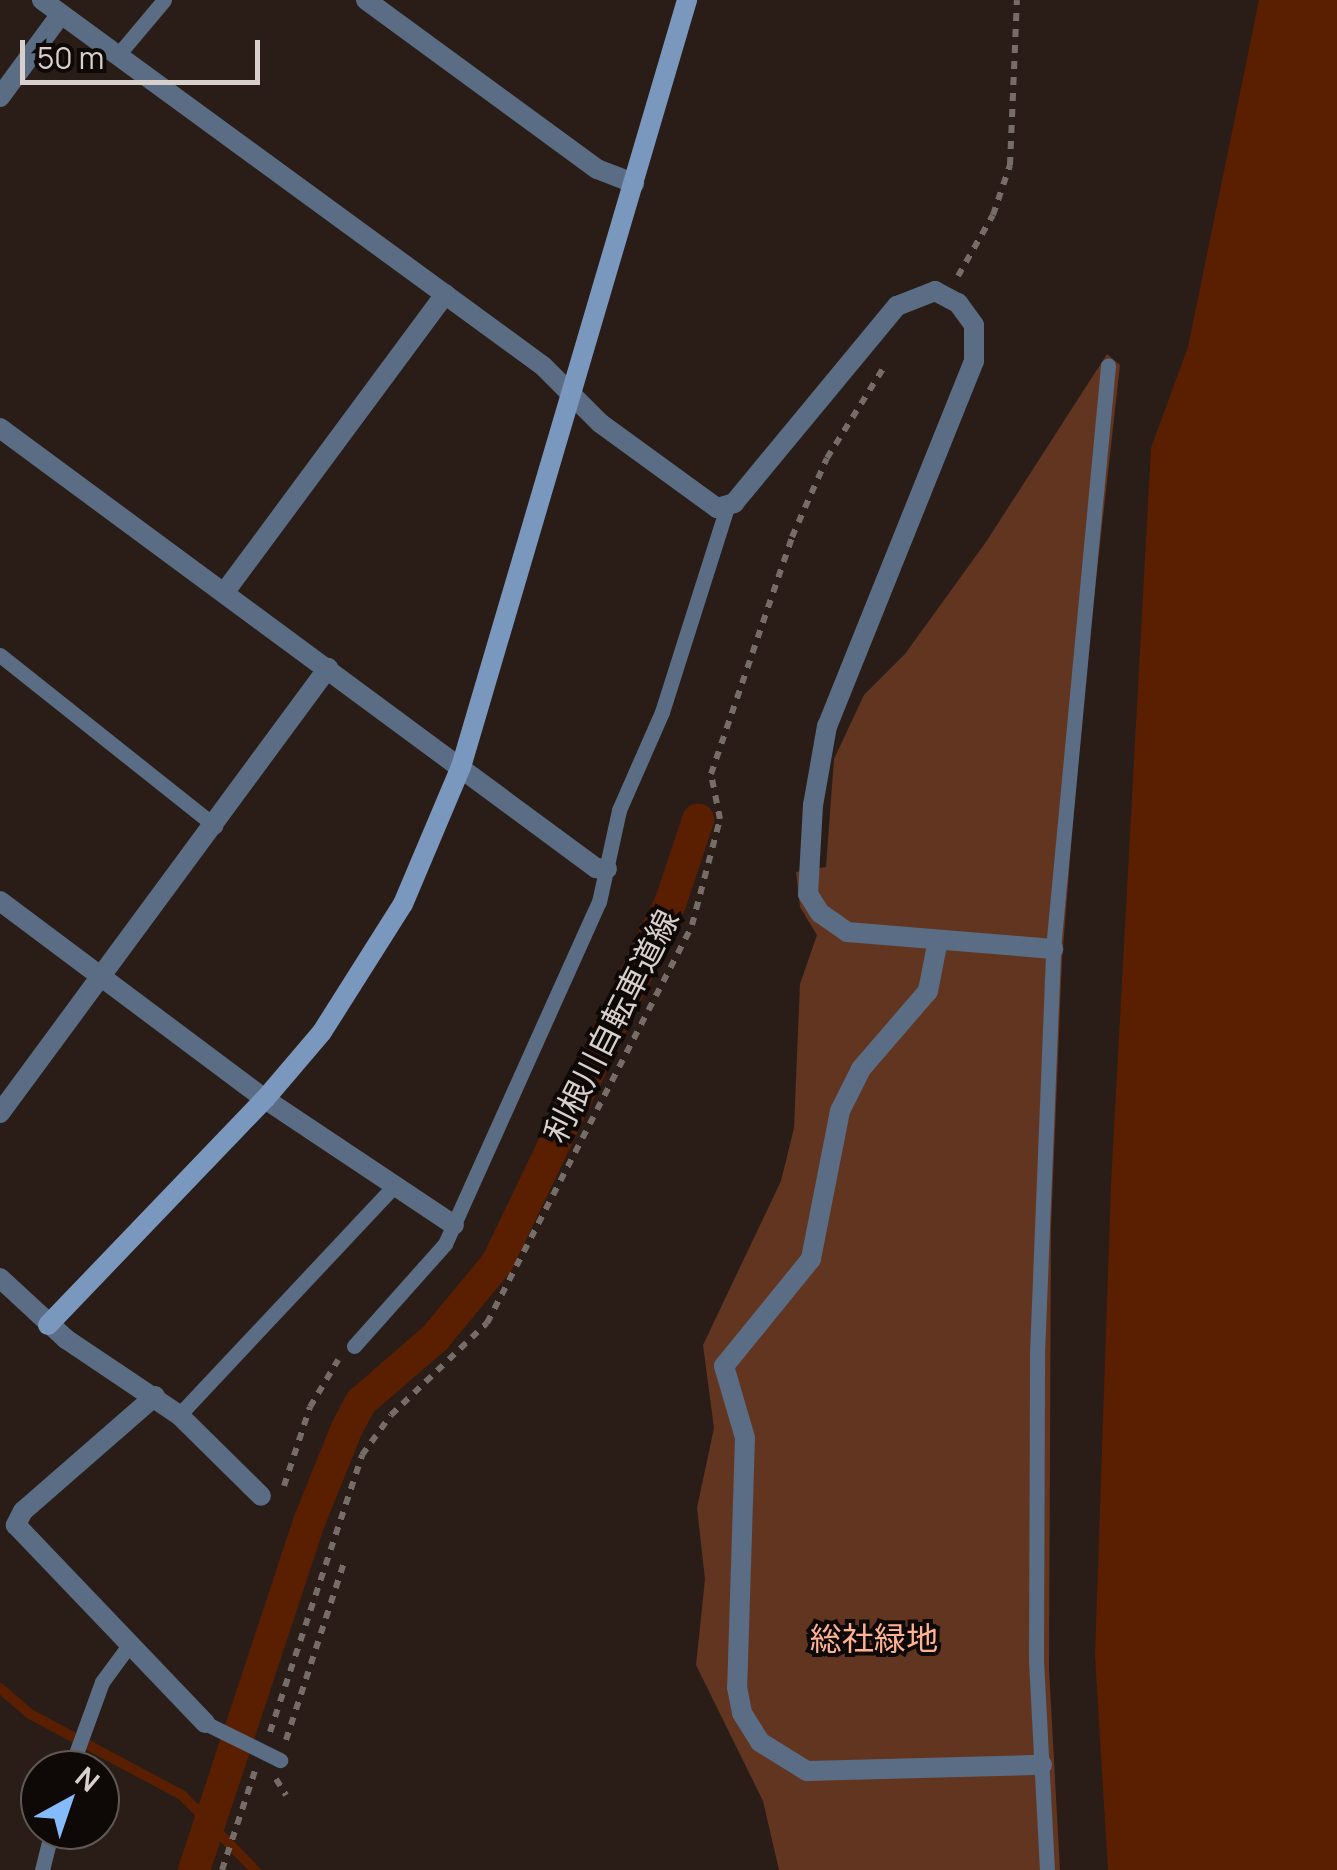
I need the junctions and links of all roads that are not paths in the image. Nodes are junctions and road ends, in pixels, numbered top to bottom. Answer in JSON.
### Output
{"nodes":[{"id":1,"x":42,"y":0,"type":"edge"},
{"id":2,"x":164,"y":0,"type":"edge"},
{"id":3,"x":366,"y":0,"type":"edge"},
{"id":4,"x":681,"y":1,"type":"edge"},
{"id":5,"x":61,"y":14,"type":"junction"},
{"id":6,"x":117,"y":56,"type":"junction"},
{"id":7,"x":0,"y":97,"type":"edge"},
{"id":8,"x":634,"y":183,"type":"junction"},
{"id":9,"x":445,"y":294,"type":"junction"},
{"id":10,"x":1108,"y":366,"type":"dead end"},
{"id":11,"x":573,"y":393,"type":"junction"},
{"id":12,"x":0,"y":428,"type":"edge"},
{"id":13,"x":726,"y":510,"type":"junction"},
{"id":14,"x":224,"y":593,"type":"junction"},
{"id":15,"x":0,"y":655,"type":"edge"},
{"id":16,"x":328,"y":668,"type":"junction"},
{"id":17,"x":461,"y":767,"type":"junction"},
{"id":18,"x":215,"y":826,"type":"junction"},
{"id":19,"x":607,"y":869,"type":"junction"},
{"id":20,"x":0,"y":901,"type":"edge"},
{"id":21,"x":938,"y":940,"type":"junction"},
{"id":22,"x":1053,"y":949,"type":"junction"},
{"id":23,"x":102,"y":978,"type":"junction"},
{"id":24,"x":266,"y":1099,"type":"junction"},
{"id":25,"x":0,"y":1112,"type":"edge"},
{"id":26,"x":396,"y":1184,"type":"junction"},
{"id":27,"x":454,"y":1224,"type":"junction"},
{"id":28,"x":0,"y":1278,"type":"edge"},
{"id":29,"x":48,"y":1324,"type":"junction"},
{"id":30,"x":354,"y":1346,"type":"road end"},
{"id":31,"x":155,"y":1396,"type":"junction"},
{"id":32,"x":179,"y":1414,"type":"junction"},
{"id":33,"x":262,"y":1496,"type":"road end"},
{"id":34,"x":127,"y":1648,"type":"junction"},
{"id":35,"x":214,"y":1729,"type":"joint"},
{"id":36,"x":77,"y":1750,"type":"edge"},
{"id":37,"x":280,"y":1760,"type":"road end"},
{"id":38,"x":1042,"y":1765,"type":"junction"},
{"id":39,"x":1047,"y":1870,"type":"edge"}],
"edges":[{"from":1,"to":5,"type":"street"},
{"from":2,"to":6,"type":"lane"},
{"from":3,"to":8,"type":"street"},
{"from":4,"to":8,"type":"street"},
{"from":5,"to":6,"type":"street"},
{"from":5,"to":7,"type":"street"},
{"from":6,"to":9,"type":"street"},
{"from":8,"to":11,"type":"street"},
{"from":9,"to":11,"type":"street"},
{"from":9,"to":14,"type":"street"},
{"from":10,"to":22,"type":"lane"},
{"from":11,"to":13,"type":"street"},
{"from":11,"to":17,"type":"street"},
{"from":12,"to":14,"type":"street"},
{"from":13,"to":19,"type":"lane"},
{"from":13,"to":21,"type":"street"},
{"from":14,"to":16,"type":"street"},
{"from":15,"to":18,"type":"lane"},
{"from":16,"to":17,"type":"street"},
{"from":16,"to":18,"type":"street"},
{"from":17,"to":19,"type":"street"},
{"from":17,"to":24,"type":"street"},
{"from":18,"to":23,"type":"street"},
{"from":19,"to":27,"type":"lane"},
{"from":20,"to":23,"type":"street"},
{"from":21,"to":22,"type":"street"},
{"from":21,"to":38,"type":"street"},
{"from":22,"to":38,"type":"lane"},
{"from":23,"to":24,"type":"street"},
{"from":23,"to":25,"type":"street"},
{"from":24,"to":26,"type":"street"},
{"from":24,"to":29,"type":"street"},
{"from":26,"to":27,"type":"street"},
{"from":26,"to":32,"type":"lane"},
{"from":27,"to":30,"type":"lane"},
{"from":28,"to":29,"type":"street"},
{"from":29,"to":31,"type":"street"},
{"from":31,"to":32,"type":"street"},
{"from":31,"to":34,"type":"street"},
{"from":32,"to":33,"type":"street"},
{"from":34,"to":35,"type":"street"},
{"from":34,"to":36,"type":"lane"},
{"from":35,"to":37,"type":"lane"},
{"from":38,"to":39,"type":"lane"}]}
